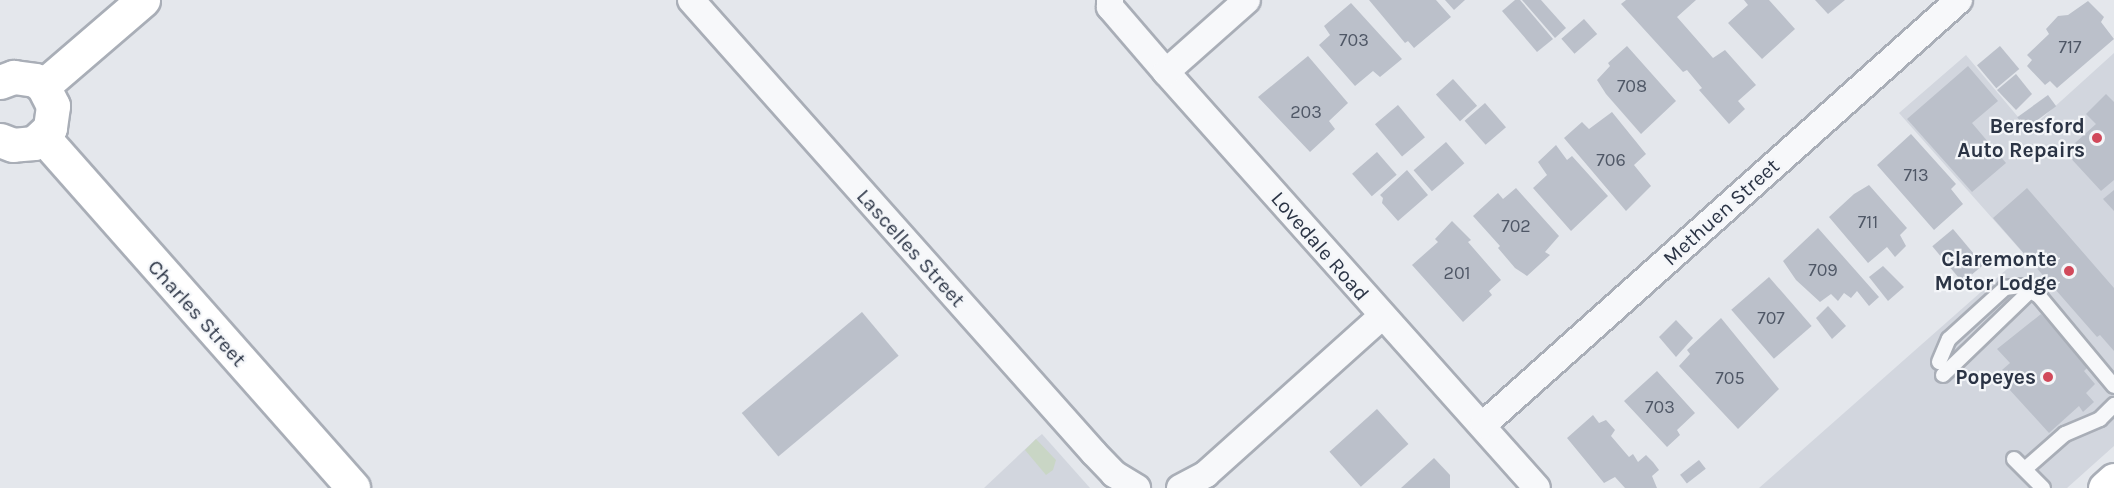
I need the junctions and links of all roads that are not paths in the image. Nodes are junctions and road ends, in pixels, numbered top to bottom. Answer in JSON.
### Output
{"nodes":[{"id":1,"x":143,"y":0,"type":"edge"},
{"id":2,"x":691,"y":0,"type":"edge"},
{"id":3,"x":1110,"y":0,"type":"edge"},
{"id":4,"x":1247,"y":0,"type":"edge"},
{"id":5,"x":1959,"y":0,"type":"edge"},
{"id":6,"x":1166,"y":72,"type":"junction"},
{"id":7,"x":0,"y":82,"type":"edge"},
{"id":8,"x":44,"y":86,"type":"junction"},
{"id":9,"x":43,"y":137,"type":"junction"},
{"id":10,"x":0,"y":140,"type":"edge"},
{"id":11,"x":2030,"y":291,"type":"junction"},
{"id":12,"x":1382,"y":316,"type":"junction"},
{"id":13,"x":2114,"y":386,"type":"edge"},
{"id":14,"x":2114,"y":405,"type":"edge"},
{"id":15,"x":1483,"y":425,"type":"junction"},
{"id":16,"x":2014,"y":459,"type":"dead end"},
{"id":17,"x":2025,"y":469,"type":"junction"},
{"id":18,"x":2114,"y":480,"type":"edge"},
{"id":19,"x":1133,"y":487,"type":"edge"},
{"id":20,"x":352,"y":488,"type":"edge"},
{"id":21,"x":1180,"y":488,"type":"edge"},
{"id":22,"x":1537,"y":488,"type":"edge"},
{"id":23,"x":2043,"y":488,"type":"edge"},
{"id":24,"x":2105,"y":488,"type":"edge"}],
"edges":[{"from":1,"to":8,"type":"street"},
{"from":2,"to":19,"type":"street","name":"Lascelles Street"},
{"from":3,"to":6,"type":"street","name":"Lovedale Road"},
{"from":4,"to":6,"type":"street"},
{"from":5,"to":15,"type":"street","name":"Methuen Street"},
{"from":6,"to":12,"type":"street","name":"Lovedale Road"},
{"from":7,"to":8,"type":"street"},
{"from":8,"to":9,"type":"street"},
{"from":9,"to":10,"type":"street"},
{"from":9,"to":20,"type":"street","name":"Charles Street"},
{"from":11,"to":11,"type":"lane"},
{"from":11,"to":13,"type":"lane"},
{"from":12,"to":15,"type":"street","name":"Lovedale Road"},
{"from":12,"to":21,"type":"street"},
{"from":14,"to":17,"type":"lane"},
{"from":15,"to":22,"type":"street","name":"Lovedale Road"},
{"from":16,"to":17,"type":"lane"},
{"from":17,"to":23,"type":"lane"},
{"from":18,"to":24,"type":"street"}]}
